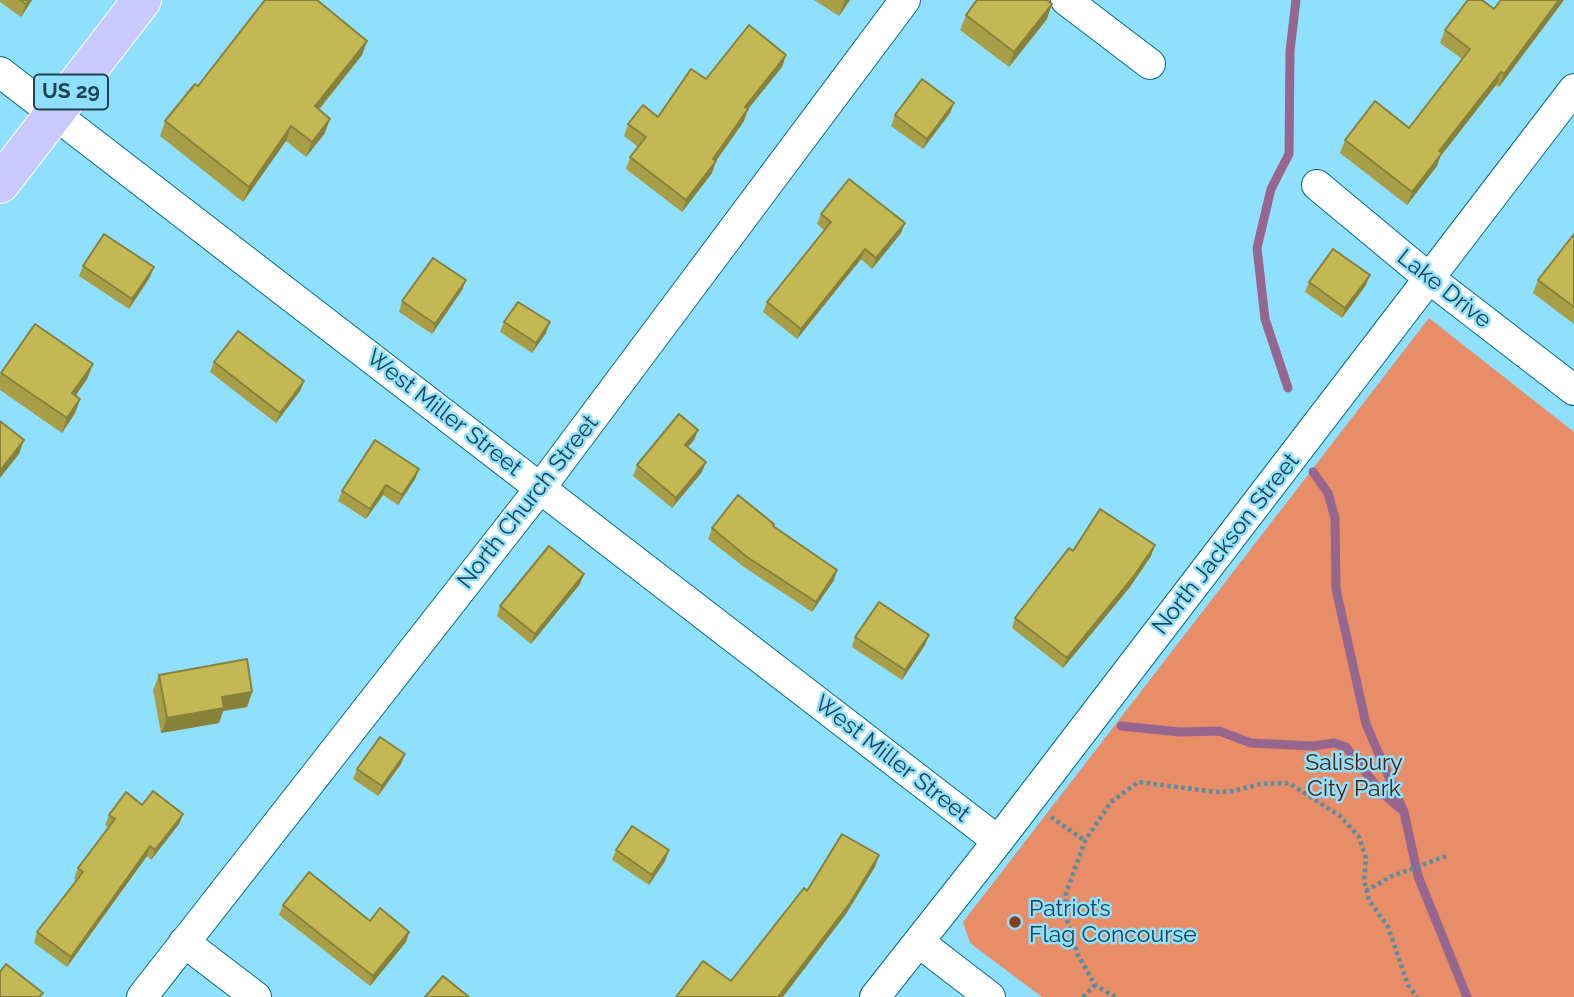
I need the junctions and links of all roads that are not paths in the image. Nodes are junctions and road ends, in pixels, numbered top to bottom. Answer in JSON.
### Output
{"nodes":[{"id":1,"x":142,"y":0,"type":"edge"},
{"id":2,"x":905,"y":0,"type":"edge"},
{"id":3,"x":1066,"y":0,"type":"edge"},
{"id":4,"x":1150,"y":64,"type":"dead end"},
{"id":5,"x":0,"y":72,"type":"edge"},
{"id":6,"x":1574,"y":89,"type":"edge"},
{"id":7,"x":54,"y":114,"type":"junction"},
{"id":8,"x":0,"y":184,"type":"edge"},
{"id":9,"x":1317,"y":186,"type":"dead end"},
{"id":10,"x":1430,"y":279,"type":"junction"},
{"id":11,"x":1574,"y":390,"type":"edge"},
{"id":12,"x":541,"y":487,"type":"junction"},
{"id":13,"x":998,"y":841,"type":"junction"},
{"id":14,"x":184,"y":942,"type":"junction"},
{"id":15,"x":920,"y":943,"type":"junction"},
{"id":16,"x":142,"y":997,"type":"edge"},
{"id":17,"x":256,"y":997,"type":"edge"},
{"id":18,"x":875,"y":997,"type":"edge"},
{"id":19,"x":989,"y":997,"type":"edge"}],
"edges":[{"from":1,"to":7,"type":"main road","number":"US 29"},
{"from":2,"to":12,"type":"street","name":"North Church Street"},
{"from":3,"to":4,"type":"street"},
{"from":5,"to":7,"type":"street","name":"West Miller Street"},
{"from":6,"to":10,"type":"street","name":"North Jackson Street"},
{"from":7,"to":8,"type":"main road","number":"US 29"},
{"from":7,"to":12,"type":"street","name":"West Miller Street"},
{"from":9,"to":10,"type":"street","name":"Lake Drive"},
{"from":10,"to":11,"type":"street","name":"Lake Drive"},
{"from":10,"to":13,"type":"street","name":"North Jackson Street"},
{"from":12,"to":13,"type":"street","name":"West Miller Street"},
{"from":12,"to":14,"type":"street","name":"North Church Street"},
{"from":13,"to":15,"type":"street","name":"North Jackson Street"},
{"from":14,"to":16,"type":"street","name":"North Church Street"},
{"from":14,"to":17,"type":"street"},
{"from":15,"to":18,"type":"street","name":"North Jackson Street"},
{"from":15,"to":19,"type":"street"}]}
